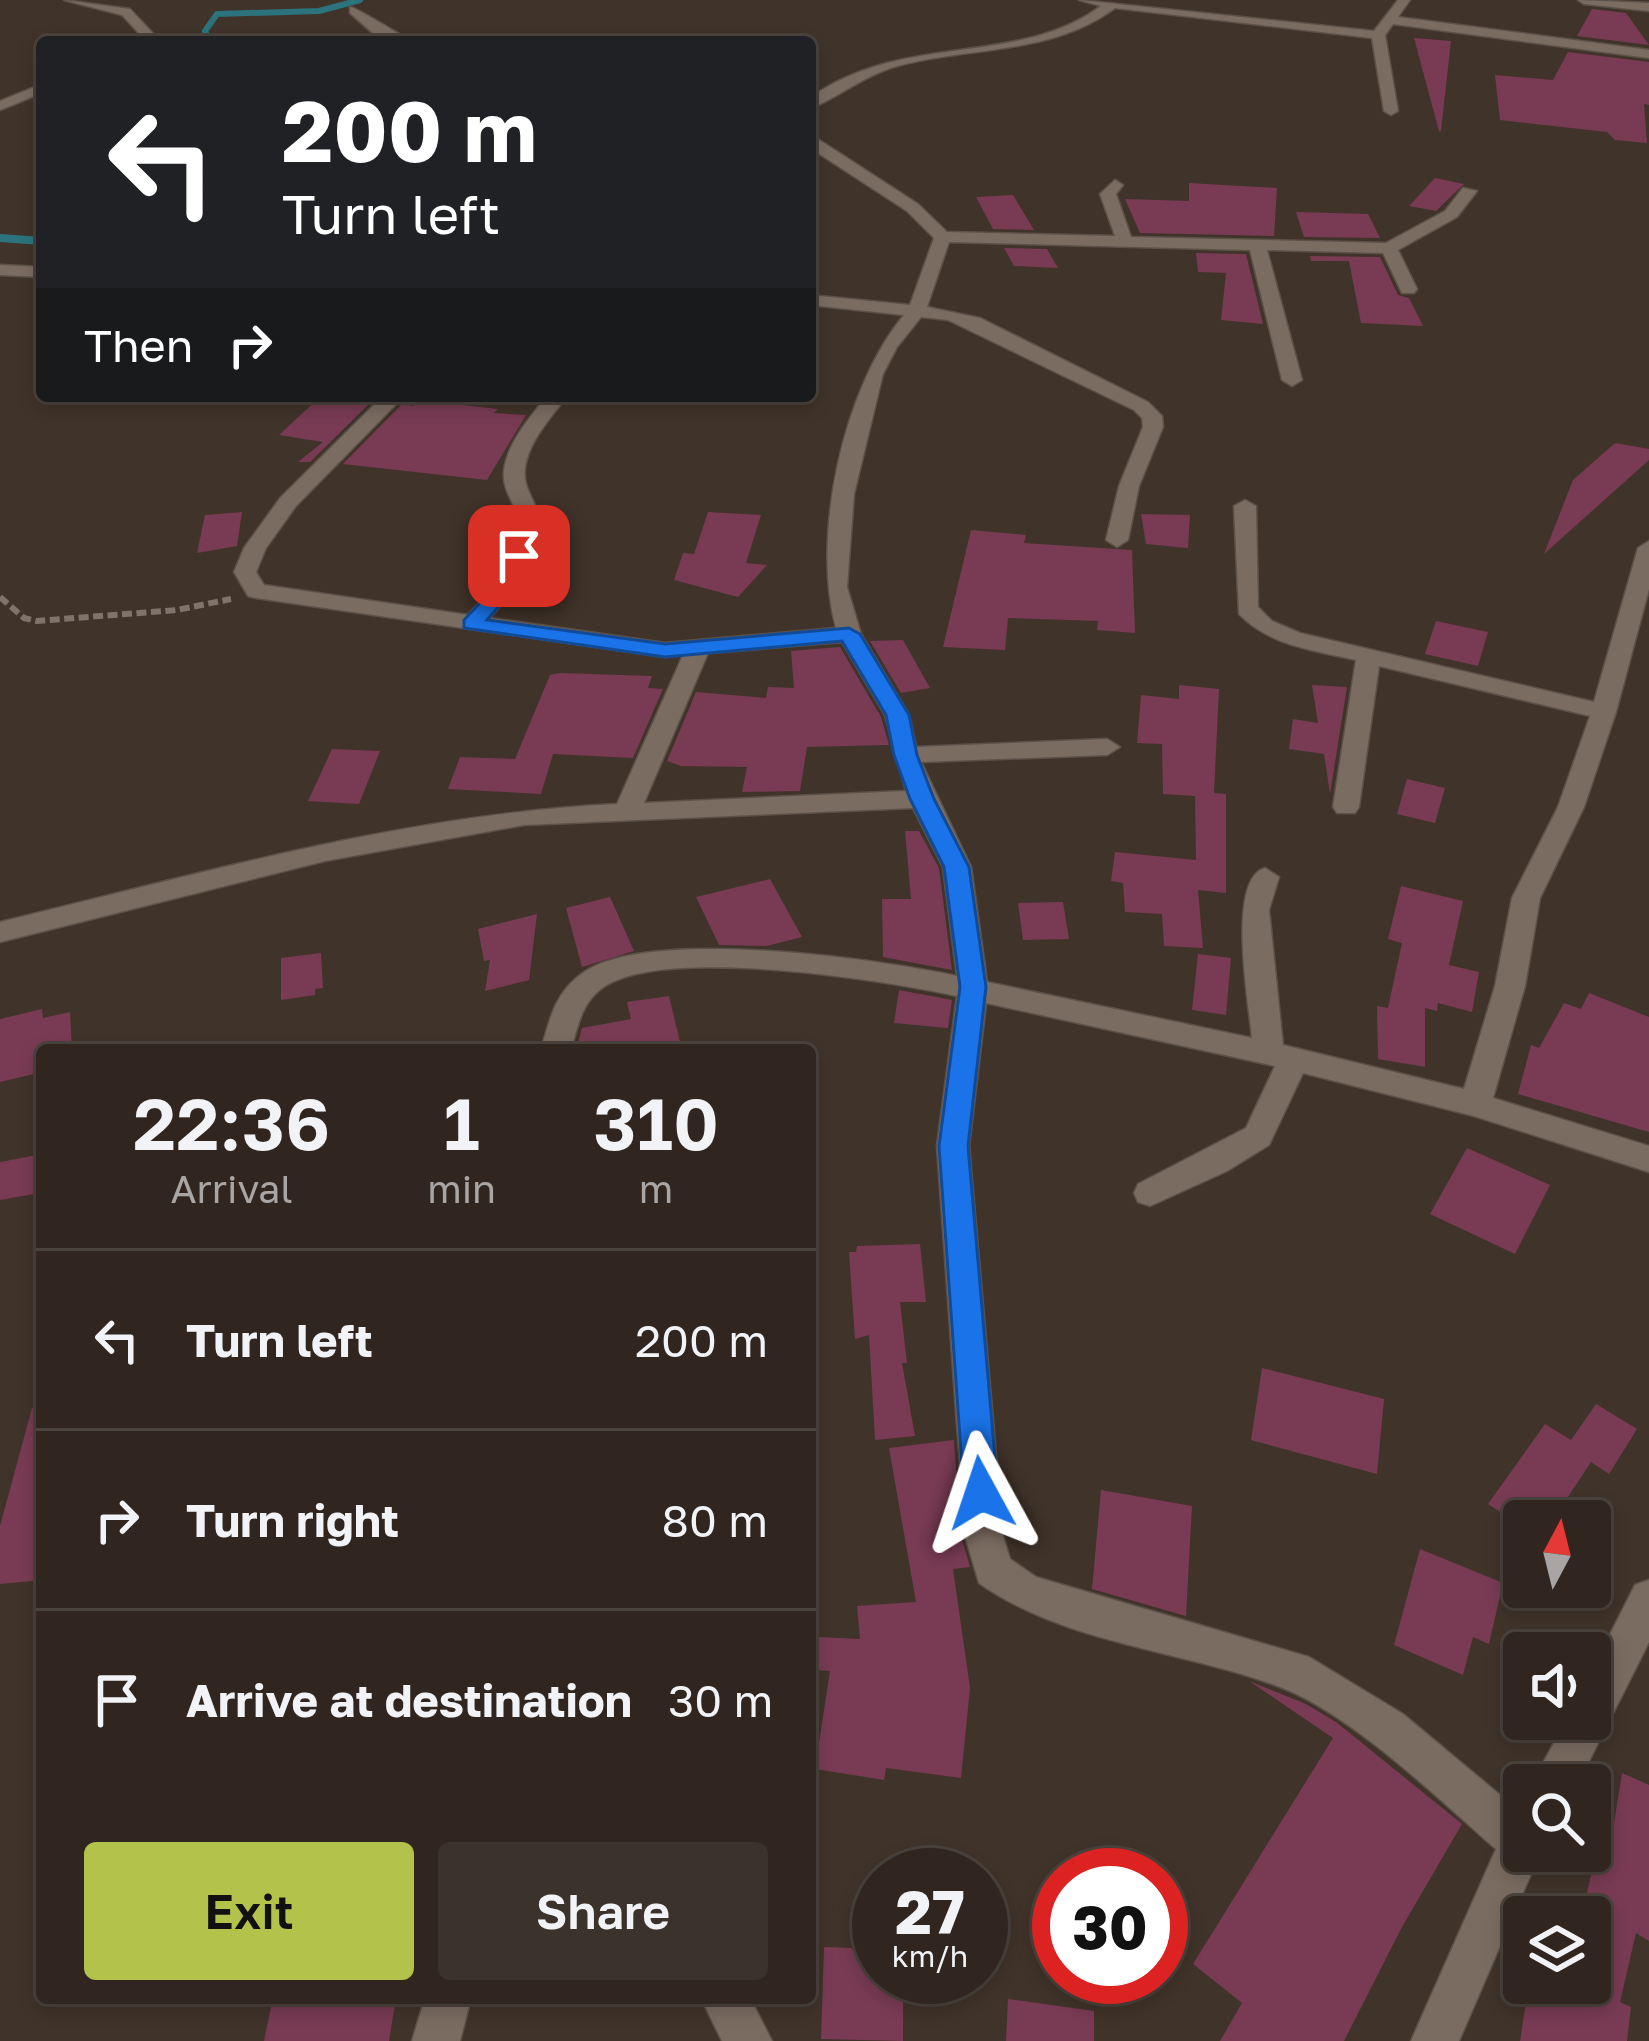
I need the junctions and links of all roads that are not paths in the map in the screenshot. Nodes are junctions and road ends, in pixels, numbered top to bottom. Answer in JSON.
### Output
{"nodes":[{"id":1,"x":70,"y":0,"type":"edge"},
{"id":2,"x":1085,"y":0,"type":"edge"},
{"id":3,"x":1228,"y":0,"type":"edge"},
{"id":4,"x":1404,"y":0,"type":"edge"},
{"id":5,"x":1584,"y":0,"type":"edge"},
{"id":6,"x":1111,"y":5,"type":"junction"},
{"id":7,"x":1649,"y":7,"type":"edge"},
{"id":8,"x":354,"y":10,"type":"dead end"},
{"id":9,"x":1219,"y":20,"type":"junction"},
{"id":10,"x":1386,"y":20,"type":"junction"},
{"id":11,"x":1378,"y":35,"type":"junction"},
{"id":12,"x":148,"y":36,"type":"edge"},
{"id":13,"x":390,"y":36,"type":"edge"},
{"id":14,"x":1649,"y":54,"type":"edge"},
{"id":15,"x":36,"y":91,"type":"edge"},
{"id":16,"x":816,"y":99,"type":"edge"},
{"id":17,"x":0,"y":106,"type":"edge"},
{"id":18,"x":1391,"y":111,"type":"dead end"},
{"id":19,"x":816,"y":150,"type":"edge"},
{"id":20,"x":1115,"y":185,"type":"dead end"},
{"id":21,"x":1469,"y":191,"type":"dead end"},
{"id":22,"x":942,"y":237,"type":"junction"},
{"id":23,"x":1124,"y":239,"type":"junction"},
{"id":24,"x":1257,"y":243,"type":"junction"},
{"id":25,"x":1389,"y":248,"type":"junction"},
{"id":26,"x":0,"y":270,"type":"edge"},
{"id":27,"x":36,"y":272,"type":"edge"},
{"id":28,"x":1408,"y":289,"type":"dead end"},
{"id":29,"x":816,"y":301,"type":"edge"},
{"id":30,"x":917,"y":311,"type":"junction"},
{"id":31,"x":1292,"y":380,"type":"dead end"},
{"id":32,"x":388,"y":402,"type":"edge"},
{"id":33,"x":553,"y":402,"type":"edge"},
{"id":34,"x":1245,"y":506,"type":"dead end"},
{"id":35,"x":1117,"y":540,"type":"dead end"},
{"id":36,"x":1649,"y":548,"type":"edge"},
{"id":37,"x":472,"y":624,"type":"junction"},
{"id":38,"x":849,"y":634,"type":"junction"},
{"id":39,"x":698,"y":649,"type":"junction"},
{"id":40,"x":1369,"y":655,"type":"junction"},
{"id":41,"x":1604,"y":712,"type":"junction"},
{"id":42,"x":1106,"y":747,"type":"dead end"},
{"id":43,"x":905,"y":755,"type":"junction"},
{"id":44,"x":922,"y":799,"type":"junction"},
{"id":45,"x":1346,"y":807,"type":"dead end"},
{"id":46,"x":628,"y":809,"type":"junction"},
{"id":47,"x":1265,"y":877,"type":"dead end"},
{"id":48,"x":0,"y":932,"type":"edge"},
{"id":49,"x":973,"y":987,"type":"junction"},
{"id":50,"x":558,"y":1044,"type":"edge"},
{"id":51,"x":1281,"y":1057,"type":"junction"},
{"id":52,"x":1475,"y":1104,"type":"junction"},
{"id":53,"x":1649,"y":1159,"type":"edge"},
{"id":54,"x":1150,"y":1193,"type":"dead end"},
{"id":55,"x":1649,"y":1599,"type":"edge"},
{"id":56,"x":1611,"y":1676,"type":"edge"},
{"id":57,"x":1503,"y":1824,"type":"edge"},
{"id":58,"x":1509,"y":1872,"type":"edge"},
{"id":59,"x":446,"y":2004,"type":"edge"},
{"id":60,"x":727,"y":2004,"type":"edge"},
{"id":61,"x":436,"y":2041,"type":"edge"},
{"id":62,"x":748,"y":2041,"type":"edge"},
{"id":63,"x":1435,"y":2041,"type":"edge"}],
"edges":[{"from":1,"to":12,"type":"street"},
{"from":2,"to":6,"type":"street"},
{"from":3,"to":9,"type":"street"},
{"from":4,"to":10,"type":"street"},
{"from":5,"to":7,"type":"street"},
{"from":6,"to":9,"type":"street"},
{"from":6,"to":16,"type":"street"},
{"from":8,"to":13,"type":"street"},
{"from":9,"to":11,"type":"street"},
{"from":10,"to":11,"type":"street"},
{"from":10,"to":14,"type":"street"},
{"from":11,"to":18,"type":"street"},
{"from":15,"to":17,"type":"street"},
{"from":19,"to":22,"type":"street"},
{"from":20,"to":23,"type":"street"},
{"from":21,"to":25,"type":"street"},
{"from":22,"to":23,"type":"street"},
{"from":22,"to":30,"type":"street"},
{"from":23,"to":24,"type":"street"},
{"from":24,"to":25,"type":"street"},
{"from":24,"to":31,"type":"street"},
{"from":25,"to":28,"type":"street"},
{"from":26,"to":27,"type":"street"},
{"from":29,"to":30,"type":"street"},
{"from":30,"to":35,"type":"street"},
{"from":30,"to":38,"type":"street"},
{"from":32,"to":37,"type":"street"},
{"from":33,"to":37,"type":"street"},
{"from":34,"to":40,"type":"street"},
{"from":36,"to":41,"type":"street"},
{"from":37,"to":39,"type":"street"},
{"from":38,"to":39,"type":"street"},
{"from":38,"to":43,"type":"street"},
{"from":39,"to":46,"type":"street"},
{"from":40,"to":41,"type":"street"},
{"from":40,"to":45,"type":"street"},
{"from":41,"to":52,"type":"street"},
{"from":42,"to":43,"type":"street"},
{"from":43,"to":44,"type":"street"},
{"from":44,"to":46,"type":"street"},
{"from":44,"to":49,"type":"street"},
{"from":46,"to":48,"type":"street"},
{"from":47,"to":51,"type":"street"},
{"from":49,"to":50,"type":"street"},
{"from":49,"to":51,"type":"street"},
{"from":49,"to":57,"type":"street"},
{"from":51,"to":52,"type":"street"},
{"from":51,"to":54,"type":"street"},
{"from":52,"to":53,"type":"street"},
{"from":55,"to":56,"type":"street"},
{"from":58,"to":63,"type":"street"},
{"from":59,"to":61,"type":"street"},
{"from":60,"to":62,"type":"street"}]}
